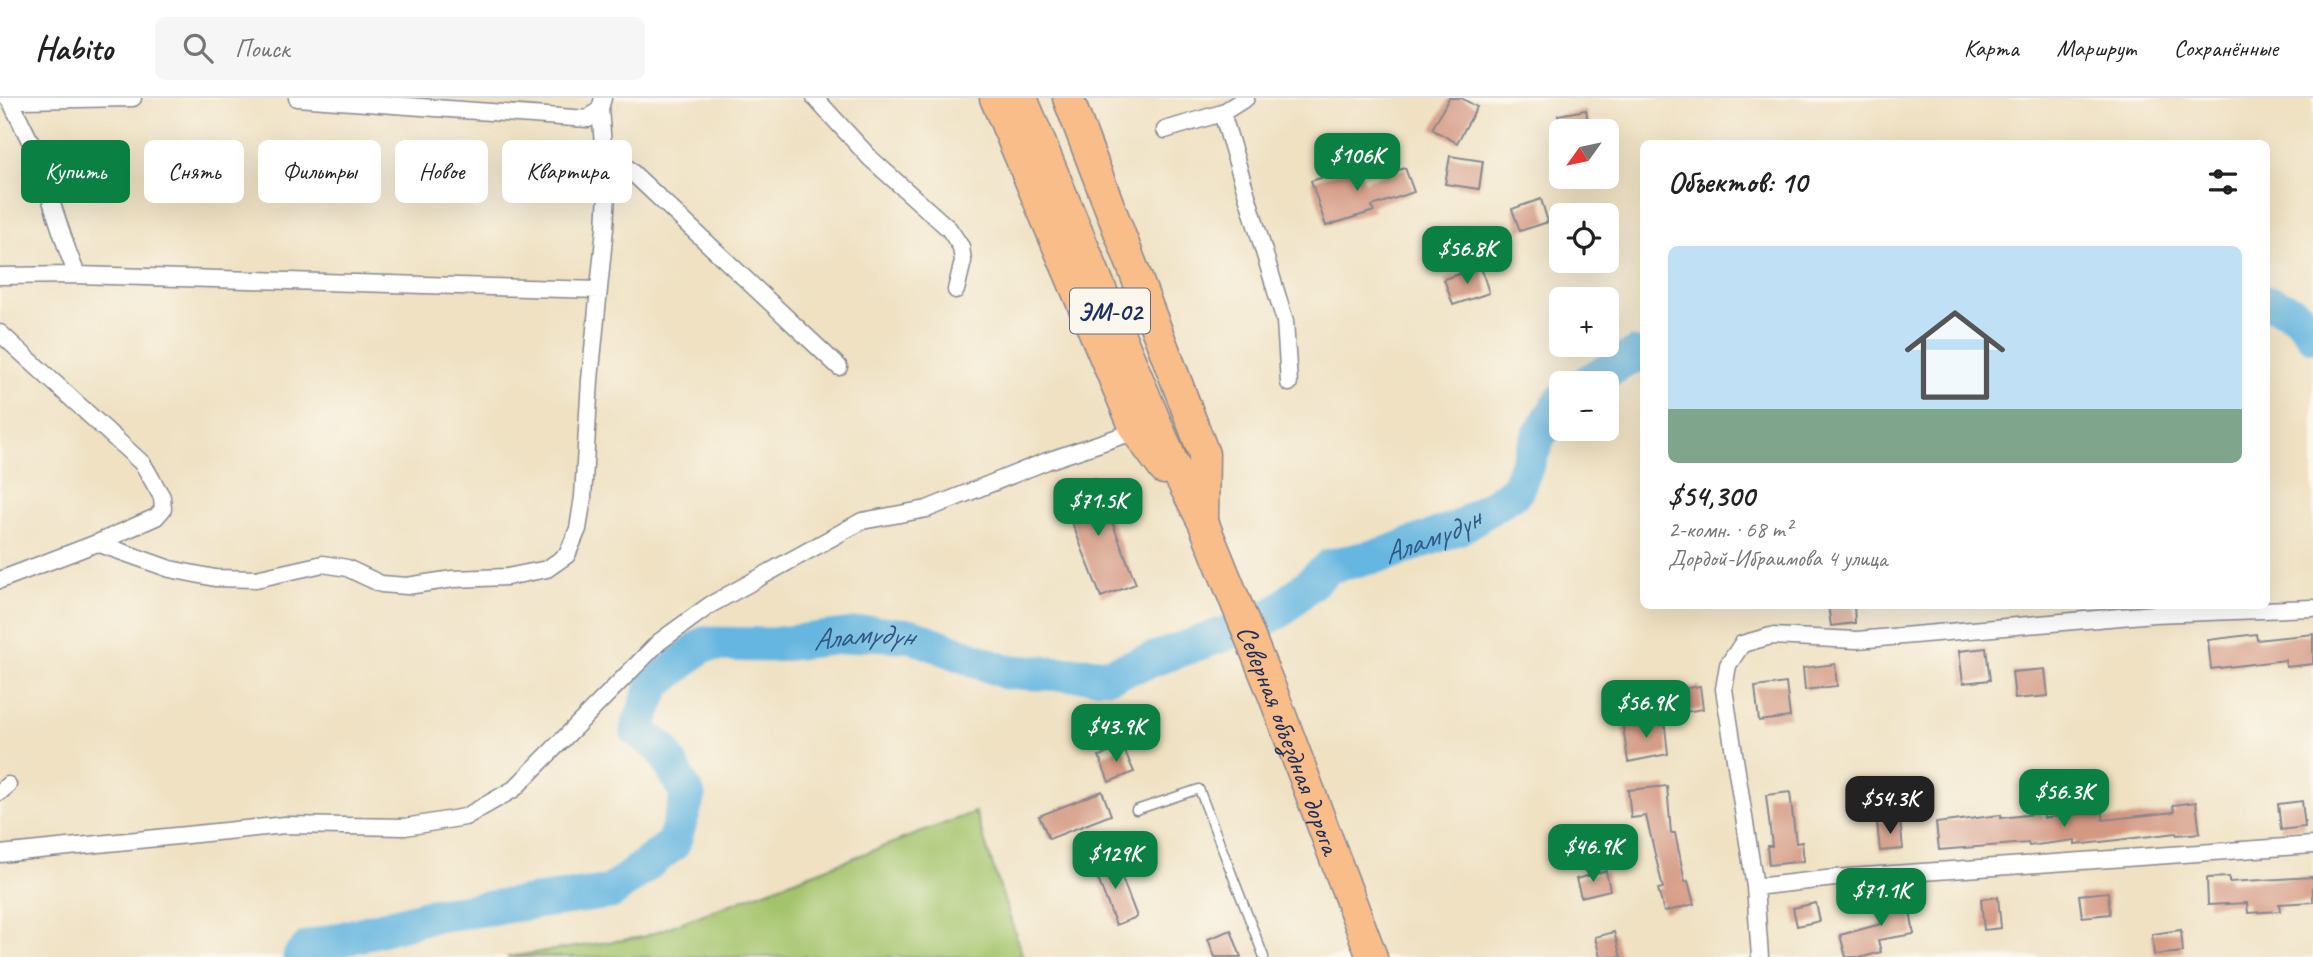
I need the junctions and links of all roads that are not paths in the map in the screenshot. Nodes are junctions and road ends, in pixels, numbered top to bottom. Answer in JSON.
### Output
{"nodes":[{"id":1,"x":8,"y":98,"type":"edge"},
{"id":2,"x":133,"y":98,"type":"edge"},
{"id":3,"x":297,"y":98,"type":"edge"},
{"id":4,"x":815,"y":98,"type":"edge"},
{"id":5,"x":995,"y":98,"type":"edge"},
{"id":6,"x":1022,"y":98,"type":"edge"},
{"id":7,"x":1044,"y":98,"type":"edge"},
{"id":8,"x":1068,"y":98,"type":"edge"},
{"id":9,"x":1246,"y":98,"type":"edge"},
{"id":10,"x":602,"y":104,"type":"edge"},
{"id":11,"x":1222,"y":113,"type":"junction"},
{"id":12,"x":1165,"y":130,"type":"dead end"},
{"id":13,"x":603,"y":140,"type":"edge"},
{"id":14,"x":632,"y":172,"type":"edge"},
{"id":15,"x":606,"y":203,"type":"edge"},
{"id":16,"x":77,"y":275,"type":"junction"},
{"id":17,"x":0,"y":276,"type":"edge"},
{"id":18,"x":599,"y":290,"type":"junction"},
{"id":19,"x":956,"y":290,"type":"dead end"},
{"id":20,"x":0,"y":333,"type":"edge"},
{"id":21,"x":839,"y":367,"type":"dead end"},
{"id":22,"x":1289,"y":383,"type":"dead end"},
{"id":23,"x":1136,"y":431,"type":"junction"},
{"id":24,"x":1207,"y":532,"type":"junction"},
{"id":25,"x":97,"y":544,"type":"junction"},
{"id":26,"x":0,"y":580,"type":"edge"},
{"id":27,"x":2313,"y":608,"type":"edge"},
{"id":28,"x":1136,"y":810,"type":"dead end"},
{"id":29,"x":2313,"y":845,"type":"edge"},
{"id":30,"x":0,"y":853,"type":"edge"},
{"id":31,"x":1755,"y":887,"type":"junction"},
{"id":32,"x":1264,"y":957,"type":"edge"},
{"id":33,"x":1372,"y":957,"type":"edge"},
{"id":34,"x":1760,"y":957,"type":"edge"}],
"edges":[{"from":1,"to":2,"type":"street"},
{"from":1,"to":16,"type":"street"},
{"from":3,"to":10,"type":"street"},
{"from":4,"to":19,"type":"street"},
{"from":5,"to":23,"type":"highway"},
{"from":6,"to":24,"type":"highway","name":"Северная объездная дорога","number":"ЭМ-02"},
{"from":7,"to":24,"type":"highway","name":"Северная объездная дорога","number":"ЭМ-02"},
{"from":8,"to":24,"type":"highway"},
{"from":9,"to":11,"type":"street"},
{"from":10,"to":13,"type":"street"},
{"from":11,"to":12,"type":"street"},
{"from":11,"to":22,"type":"street"},
{"from":14,"to":21,"type":"street"},
{"from":15,"to":18,"type":"street"},
{"from":16,"to":17,"type":"street"},
{"from":16,"to":18,"type":"street"},
{"from":18,"to":25,"type":"street"},
{"from":20,"to":25,"type":"street"},
{"from":23,"to":24,"type":"highway"},
{"from":23,"to":30,"type":"street"},
{"from":24,"to":33,"type":"highway","name":"Северная объездная дорога","number":"ЭМ-02"},
{"from":25,"to":26,"type":"street"},
{"from":27,"to":31,"type":"street"},
{"from":28,"to":32,"type":"lane"},
{"from":29,"to":31,"type":"street"},
{"from":31,"to":34,"type":"street"}]}
